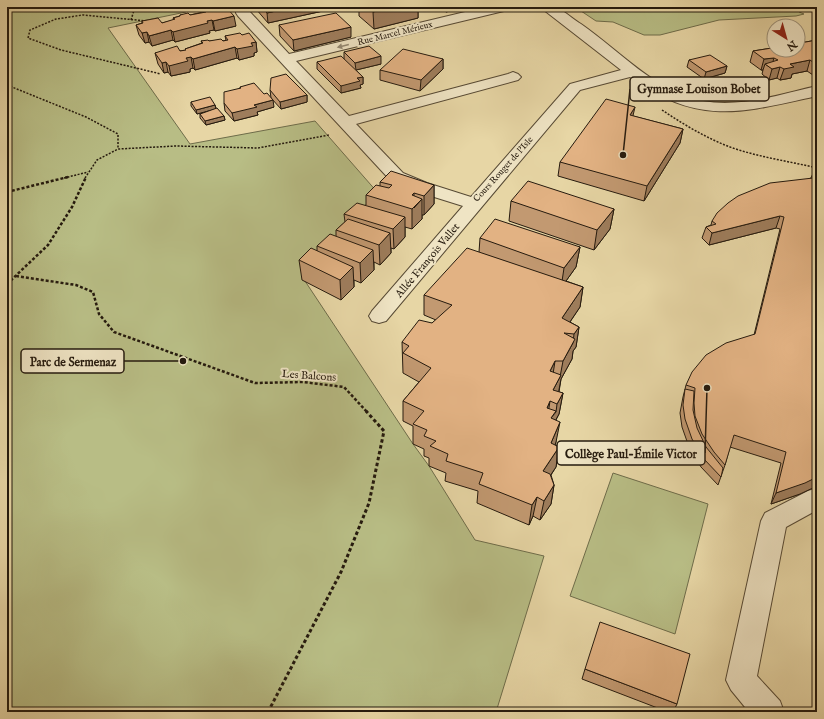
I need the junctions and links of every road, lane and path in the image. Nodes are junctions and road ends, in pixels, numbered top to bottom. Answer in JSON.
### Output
{"nodes":[{"id":1,"x":134,"y":7,"type":"edge"},
{"id":2,"x":243,"y":7,"type":"edge"},
{"id":3,"x":503,"y":7,"type":"edge"},
{"id":4,"x":547,"y":7,"type":"edge"},
{"id":5,"x":131,"y":20,"type":"junction"},
{"id":6,"x":147,"y":21,"type":"edge"},
{"id":7,"x":286,"y":60,"type":"junction"},
{"id":8,"x":632,"y":72,"type":"junction"},
{"id":9,"x":161,"y":74,"type":"edge"},
{"id":10,"x":513,"y":76,"type":"dead end"},
{"id":11,"x":7,"y":85,"type":"edge"},
{"id":12,"x":817,"y":91,"type":"edge"},
{"id":13,"x":345,"y":122,"type":"junction"},
{"id":14,"x":329,"y":135,"type":"dead end"},
{"id":15,"x":118,"y":149,"type":"junction"},
{"id":16,"x":753,"y":154,"type":"dead end"},
{"id":17,"x":817,"y":168,"type":"edge"},
{"id":18,"x":88,"y":172,"type":"junction"},
{"id":19,"x":7,"y":192,"type":"edge"},
{"id":20,"x":475,"y":204,"type":"junction"},
{"id":21,"x":16,"y":276,"type":"junction"},
{"id":22,"x":7,"y":284,"type":"edge"},
{"id":23,"x":379,"y":316,"type":"dead end"},
{"id":24,"x":817,"y":498,"type":"edge"},
{"id":25,"x":268,"y":712,"type":"edge"},
{"id":26,"x":769,"y":712,"type":"edge"}],
"edges":[{"from":1,"to":5,"type":"path"},
{"from":2,"to":7,"type":"street","name":"Cours Rouget de l'Isle"},
{"from":3,"to":7,"type":"street","name":"Rue Marcel Mérieux","one_way":true},
{"from":4,"to":8,"type":"street"},
{"from":5,"to":6,"type":"path"},
{"from":5,"to":9,"type":"path"},
{"from":7,"to":13,"type":"street","name":"Cours Rouget de l'Isle"},
{"from":8,"to":12,"type":"street"},
{"from":8,"to":20,"type":"street","name":"Cours Rouget de l'Isle"},
{"from":10,"to":13,"type":"street"},
{"from":11,"to":15,"type":"path"},
{"from":13,"to":20,"type":"street","name":"Cours Rouget de l'Isle"},
{"from":14,"to":15,"type":"path"},
{"from":15,"to":18,"type":"path"},
{"from":16,"to":17,"type":"path"},
{"from":18,"to":19,"type":"path"},
{"from":18,"to":21,"type":"path"},
{"from":20,"to":23,"type":"street","name":"Allée François Vallet"},
{"from":21,"to":22,"type":"path"},
{"from":21,"to":25,"type":"path","name":"Les Balcons"},
{"from":24,"to":26,"type":"street"}]}
